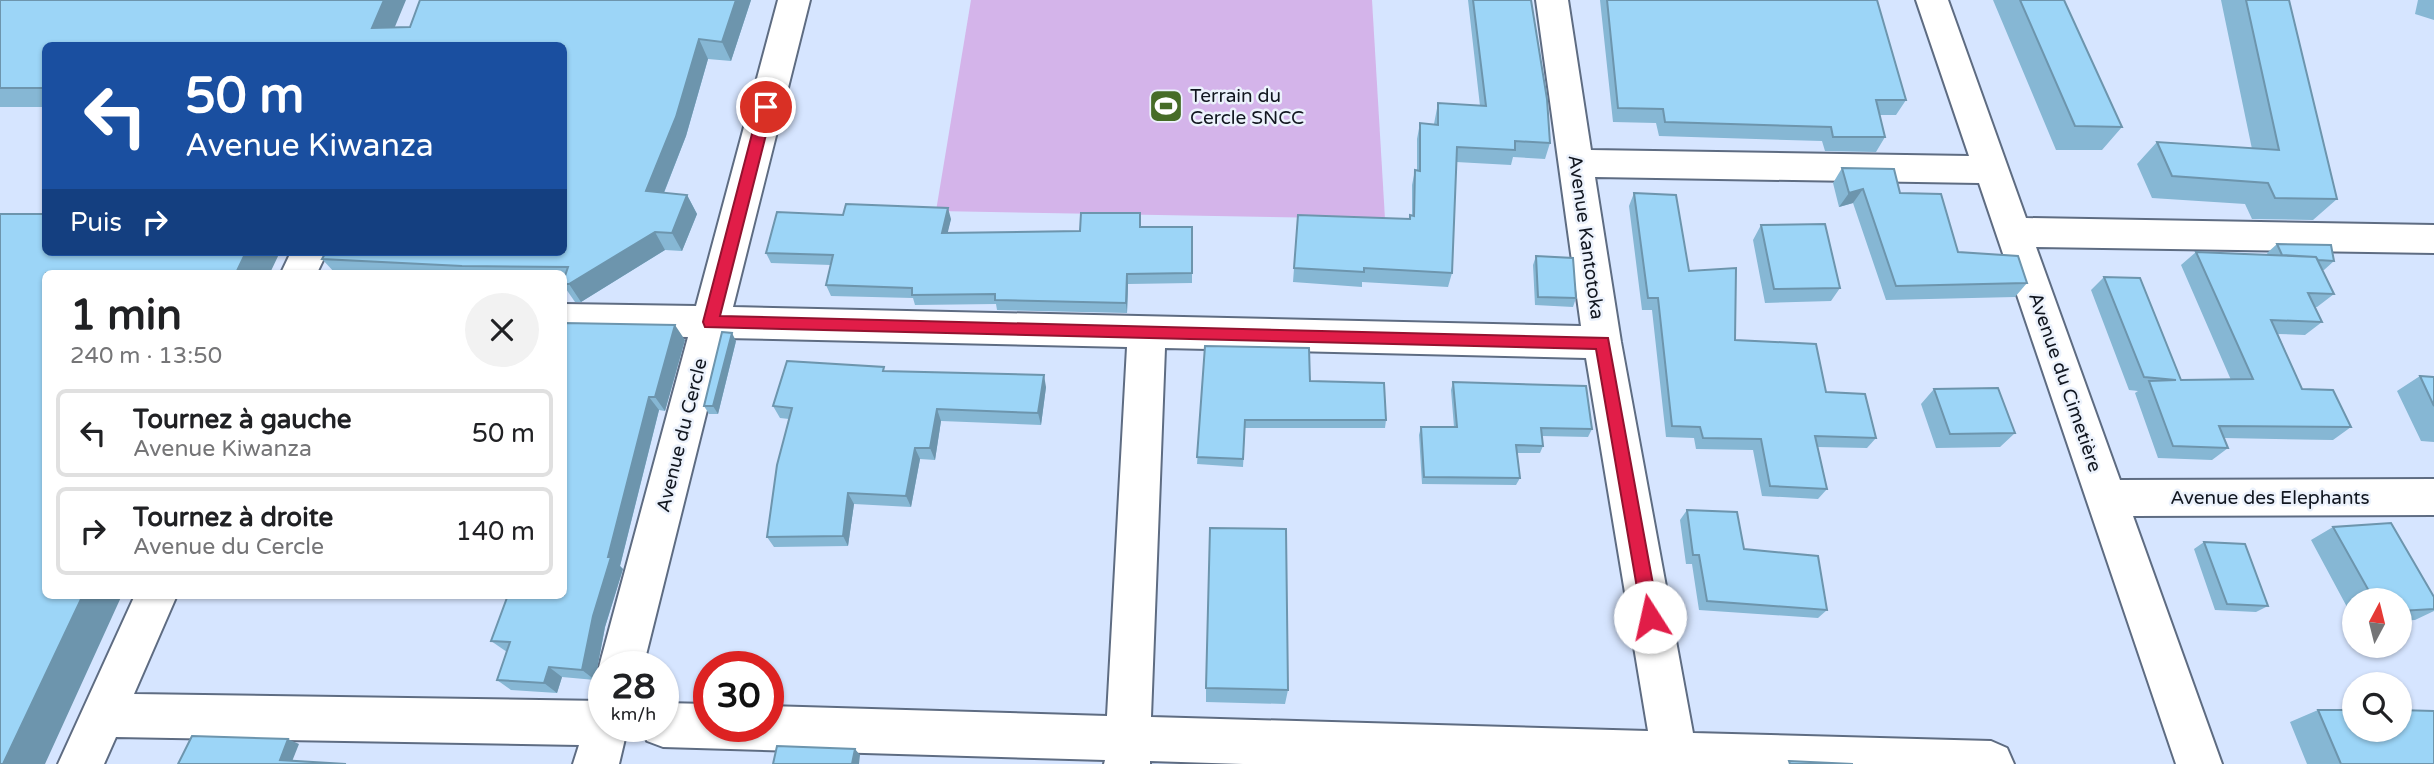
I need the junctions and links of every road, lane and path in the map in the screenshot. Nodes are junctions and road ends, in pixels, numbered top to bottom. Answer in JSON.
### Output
{"nodes":[{"id":1,"x":794,"y":0,"type":"edge"},
{"id":2,"x":1552,"y":0,"type":"edge"},
{"id":3,"x":1932,"y":0,"type":"edge"},
{"id":4,"x":1576,"y":163,"type":"junction"},
{"id":5,"x":1993,"y":170,"type":"junction"},
{"id":6,"x":2015,"y":232,"type":"junction"},
{"id":7,"x":2434,"y":239,"type":"edge"},
{"id":8,"x":567,"y":319,"type":"edge"},
{"id":9,"x":710,"y":322,"type":"junction"},
{"id":10,"x":1147,"y":332,"type":"junction"},
{"id":11,"x":1602,"y":342,"type":"junction"},
{"id":12,"x":2434,"y":497,"type":"edge"},
{"id":13,"x":2106,"y":498,"type":"junction"},
{"id":14,"x":154,"y":599,"type":"edge"},
{"id":15,"x":625,"y":651,"type":"edge"},
{"id":16,"x":103,"y":715,"type":"junction"},
{"id":17,"x":588,"y":725,"type":"edge"},
{"id":18,"x":784,"y":730,"type":"edge"},
{"id":19,"x":601,"y":742,"type":"edge"},
{"id":20,"x":1127,"y":751,"type":"edge"},
{"id":21,"x":1675,"y":759,"type":"edge"},
{"id":22,"x":82,"y":764,"type":"edge"},
{"id":23,"x":596,"y":764,"type":"edge"},
{"id":24,"x":1991,"y":764,"type":"edge"},
{"id":25,"x":2199,"y":764,"type":"edge"}],
"edges":[{"from":1,"to":9,"type":"street","name":"Avenue du Cercle"},
{"from":2,"to":4,"type":"street","name":"Avenue Kantotoka"},
{"from":3,"to":5,"type":"street","name":"Avenue du Cimetière"},
{"from":4,"to":5,"type":"street"},
{"from":4,"to":11,"type":"street","name":"Avenue Kantotoka"},
{"from":5,"to":6,"type":"street","name":"Avenue du Cimetière"},
{"from":6,"to":7,"type":"street"},
{"from":6,"to":13,"type":"street","name":"Avenue du Cimetière"},
{"from":8,"to":9,"type":"street"},
{"from":9,"to":10,"type":"street"},
{"from":9,"to":15,"type":"street","name":"Avenue du Cercle"},
{"from":10,"to":11,"type":"street"},
{"from":10,"to":20,"type":"street"},
{"from":11,"to":21,"type":"street","name":"Avenue Kantotoka"},
{"from":12,"to":13,"type":"street","name":"Avenue des Elephants"},
{"from":13,"to":25,"type":"street","name":"Avenue du Cimetière"},
{"from":14,"to":16,"type":"street"},
{"from":16,"to":17,"type":"street"},
{"from":16,"to":22,"type":"street"},
{"from":18,"to":20,"type":"street"},
{"from":19,"to":23,"type":"street"},
{"from":20,"to":21,"type":"street"},
{"from":21,"to":24,"type":"street"}]}
